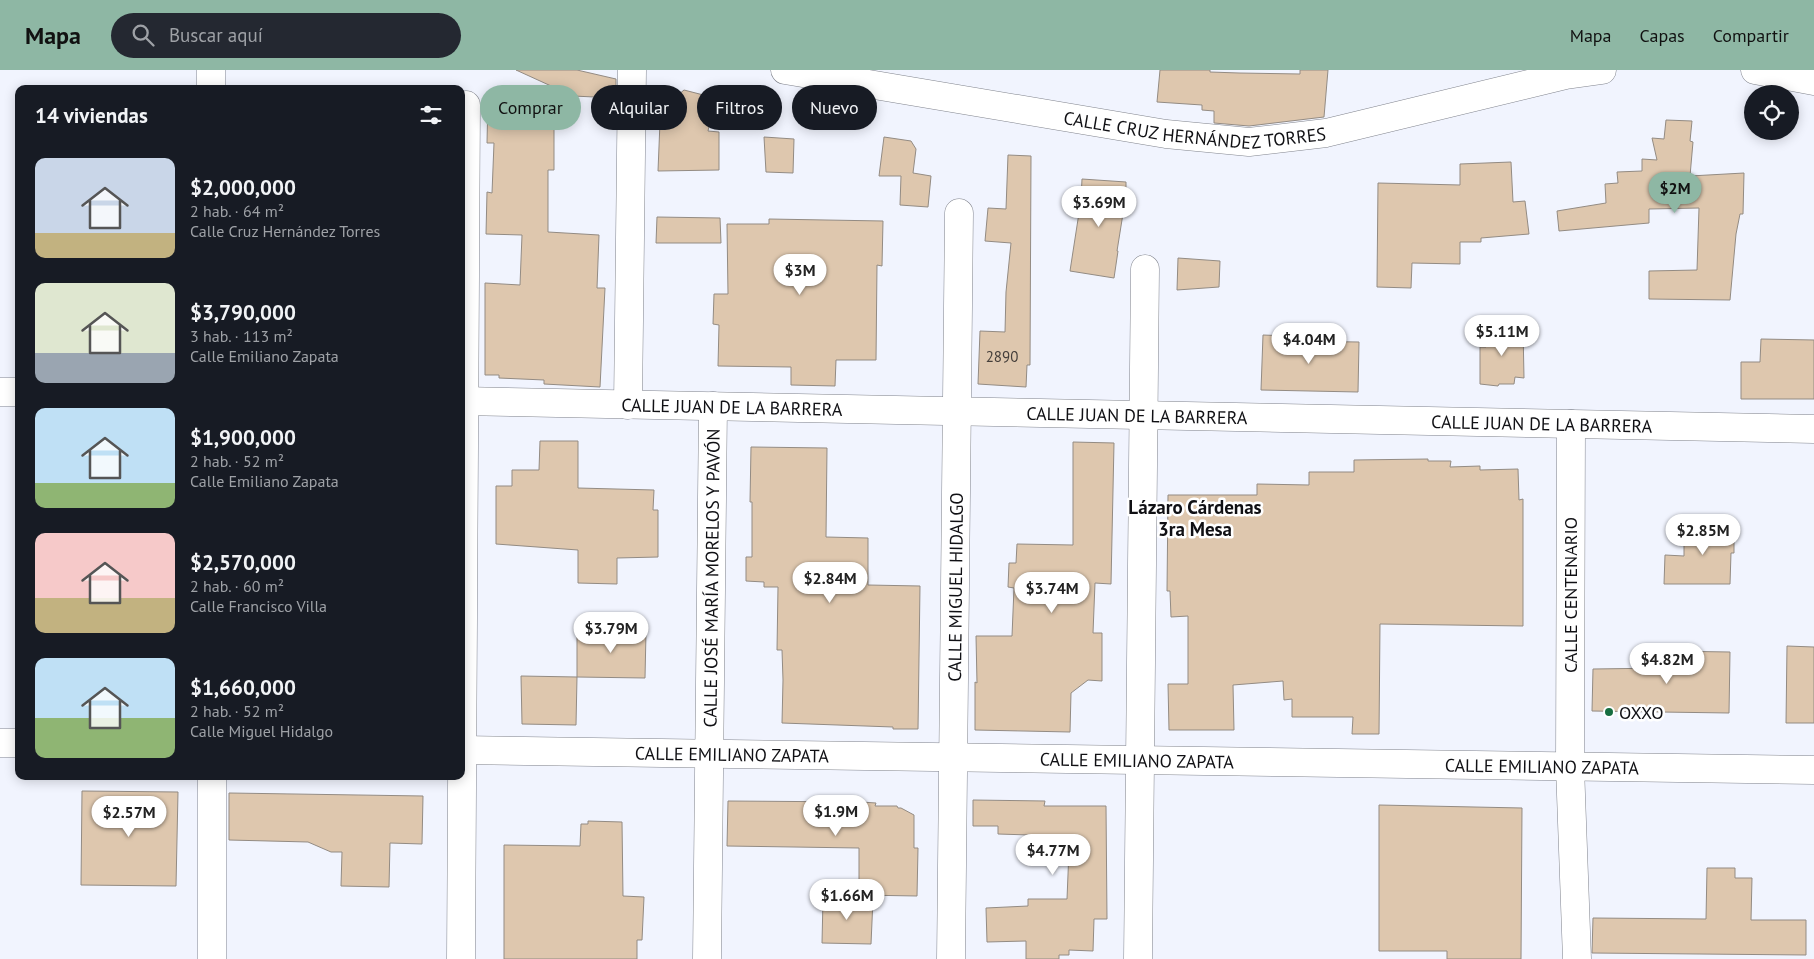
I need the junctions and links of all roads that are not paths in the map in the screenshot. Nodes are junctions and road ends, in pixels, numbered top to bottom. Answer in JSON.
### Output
{"nodes":[{"id":1,"x":211,"y":70,"type":"edge"},
{"id":2,"x":632,"y":70,"type":"edge"},
{"id":3,"x":785,"y":70,"type":"edge"},
{"id":4,"x":1602,"y":70,"type":"edge"},
{"id":5,"x":1755,"y":70,"type":"edge"},
{"id":6,"x":1814,"y":80,"type":"edge"},
{"id":7,"x":211,"y":85,"type":"edge"},
{"id":8,"x":466,"y":105,"type":"dead end"},
{"id":9,"x":465,"y":204,"type":"edge"},
{"id":10,"x":959,"y":213,"type":"dead end"},
{"id":11,"x":1145,"y":269,"type":"dead end"},
{"id":12,"x":0,"y":392,"type":"edge"},
{"id":13,"x":15,"y":392,"type":"edge"},
{"id":14,"x":465,"y":401,"type":"edge"},
{"id":15,"x":628,"y":404,"type":"junction"},
{"id":16,"x":713,"y":406,"type":"junction"},
{"id":17,"x":957,"y":411,"type":"junction"},
{"id":18,"x":1143,"y":415,"type":"junction"},
{"id":19,"x":1571,"y":424,"type":"junction"},
{"id":20,"x":1814,"y":429,"type":"edge"},
{"id":21,"x":0,"y":743,"type":"edge"},
{"id":22,"x":15,"y":743,"type":"edge"},
{"id":23,"x":465,"y":750,"type":"edge"},
{"id":24,"x":709,"y":754,"type":"junction"},
{"id":25,"x":953,"y":758,"type":"junction"},
{"id":26,"x":1140,"y":760,"type":"junction"},
{"id":27,"x":1570,"y":767,"type":"junction"},
{"id":28,"x":1814,"y":770,"type":"edge"},
{"id":29,"x":212,"y":780,"type":"edge"},
{"id":30,"x":462,"y":780,"type":"edge"},
{"id":31,"x":212,"y":959,"type":"edge"},
{"id":32,"x":461,"y":959,"type":"edge"},
{"id":33,"x":707,"y":959,"type":"edge"},
{"id":34,"x":951,"y":959,"type":"edge"},
{"id":35,"x":1138,"y":959,"type":"edge"},
{"id":36,"x":1577,"y":959,"type":"edge"}],
"edges":[{"from":1,"to":7,"type":"street"},
{"from":2,"to":15,"type":"street"},
{"from":3,"to":4,"type":"street","name":"CALLE CRUZ HERNÁNDEZ TORRES"},
{"from":5,"to":6,"type":"street"},
{"from":8,"to":9,"type":"street"},
{"from":10,"to":17,"type":"street","name":"CALLE MIGUEL HIDALGO"},
{"from":11,"to":18,"type":"street"},
{"from":12,"to":13,"type":"street"},
{"from":14,"to":15,"type":"street","name":"CALLE JUAN DE LA BARRERA"},
{"from":15,"to":16,"type":"street","name":"CALLE JUAN DE LA BARRERA"},
{"from":16,"to":17,"type":"street","name":"CALLE JUAN DE LA BARRERA"},
{"from":16,"to":24,"type":"street","name":"CALLE JOSÉ MARÍA MORELOS Y PAVÓN"},
{"from":17,"to":18,"type":"street","name":"CALLE JUAN DE LA BARRERA"},
{"from":17,"to":25,"type":"street","name":"CALLE MIGUEL HIDALGO"},
{"from":18,"to":19,"type":"street","name":"CALLE JUAN DE LA BARRERA"},
{"from":18,"to":26,"type":"street"},
{"from":19,"to":20,"type":"street","name":"CALLE JUAN DE LA BARRERA"},
{"from":19,"to":27,"type":"street","name":"CALLE CENTENARIO"},
{"from":21,"to":22,"type":"street"},
{"from":23,"to":24,"type":"street","name":"CALLE EMILIANO ZAPATA"},
{"from":24,"to":25,"type":"street","name":"CALLE EMILIANO ZAPATA"},
{"from":24,"to":33,"type":"street","name":"CALLE JOSÉ MARÍA MORELOS Y PAVÓN"},
{"from":25,"to":26,"type":"street","name":"CALLE EMILIANO ZAPATA"},
{"from":25,"to":34,"type":"street","name":"CALLE MIGUEL HIDALGO"},
{"from":26,"to":27,"type":"street","name":"CALLE EMILIANO ZAPATA"},
{"from":26,"to":35,"type":"street"},
{"from":27,"to":28,"type":"street","name":"CALLE EMILIANO ZAPATA"},
{"from":27,"to":36,"type":"street","name":"CALLE CENTENARIO"},
{"from":29,"to":31,"type":"street"},
{"from":30,"to":32,"type":"street"}]}
